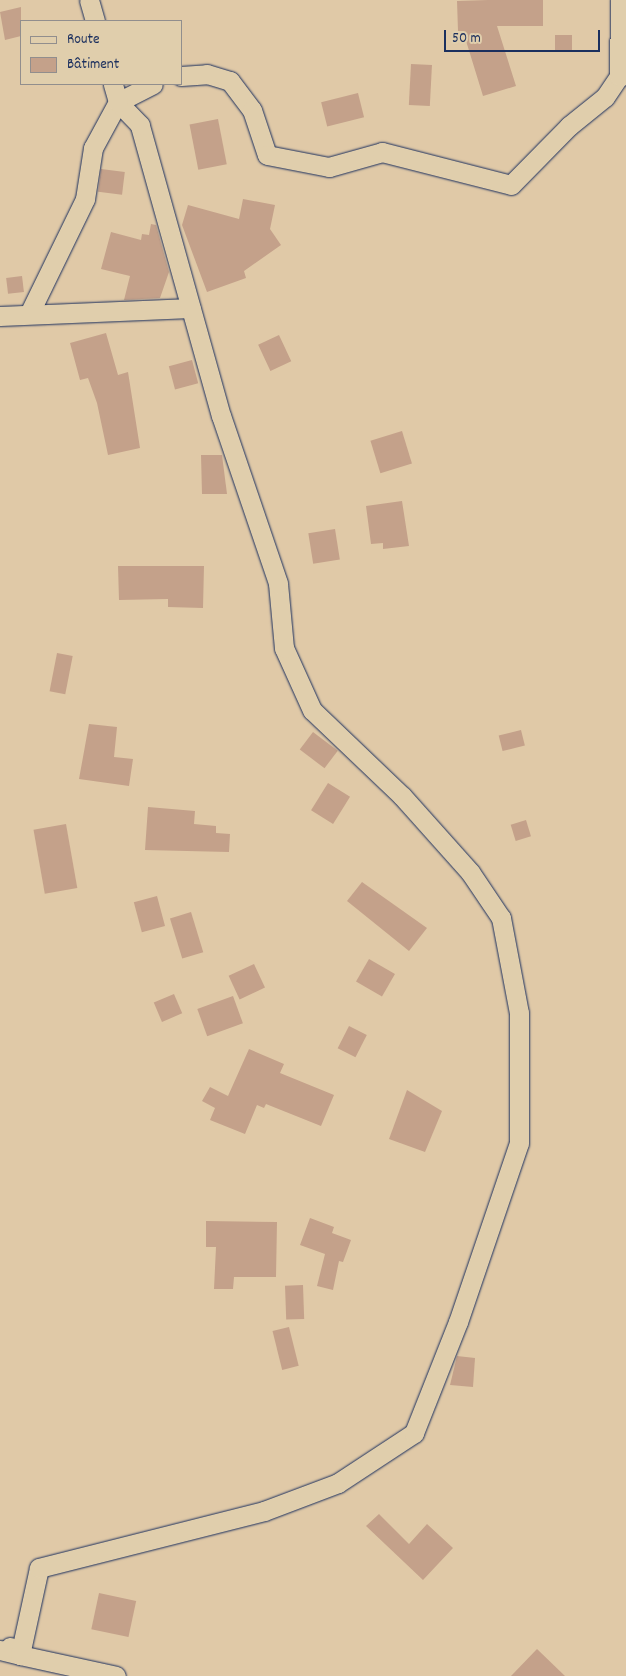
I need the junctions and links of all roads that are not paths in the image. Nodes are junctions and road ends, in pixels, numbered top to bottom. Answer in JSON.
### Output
{"nodes":[{"id":1,"x":89,"y":0,"type":"edge"},
{"id":2,"x":620,"y":0,"type":"edge"},
{"id":3,"x":95,"y":20,"type":"edge"},
{"id":4,"x":182,"y":76,"type":"edge"},
{"id":5,"x":623,"y":76,"type":"edge"},
{"id":6,"x":113,"y":85,"type":"edge"},
{"id":7,"x":151,"y":85,"type":"edge"},
{"id":8,"x":118,"y":102,"type":"junction"},
{"id":9,"x":191,"y":308,"type":"junction"},
{"id":10,"x":29,"y":314,"type":"junction"},
{"id":11,"x":0,"y":316,"type":"edge"},
{"id":12,"x":0,"y":1640,"type":"edge"},
{"id":13,"x":0,"y":1650,"type":"edge"},
{"id":14,"x":20,"y":1655,"type":"junction"},
{"id":15,"x":116,"y":1676,"type":"edge"}],
"edges":[{"from":1,"to":3,"type":"street"},
{"from":2,"to":5,"type":"street"},
{"from":4,"to":5,"type":"street"},
{"from":6,"to":8,"type":"street"},
{"from":7,"to":8,"type":"street"},
{"from":8,"to":9,"type":"street"},
{"from":8,"to":10,"type":"street"},
{"from":9,"to":10,"type":"street"},
{"from":9,"to":14,"type":"street"},
{"from":10,"to":11,"type":"street"},
{"from":12,"to":14,"type":"street"},
{"from":13,"to":14,"type":"street"},
{"from":14,"to":15,"type":"street"}]}
